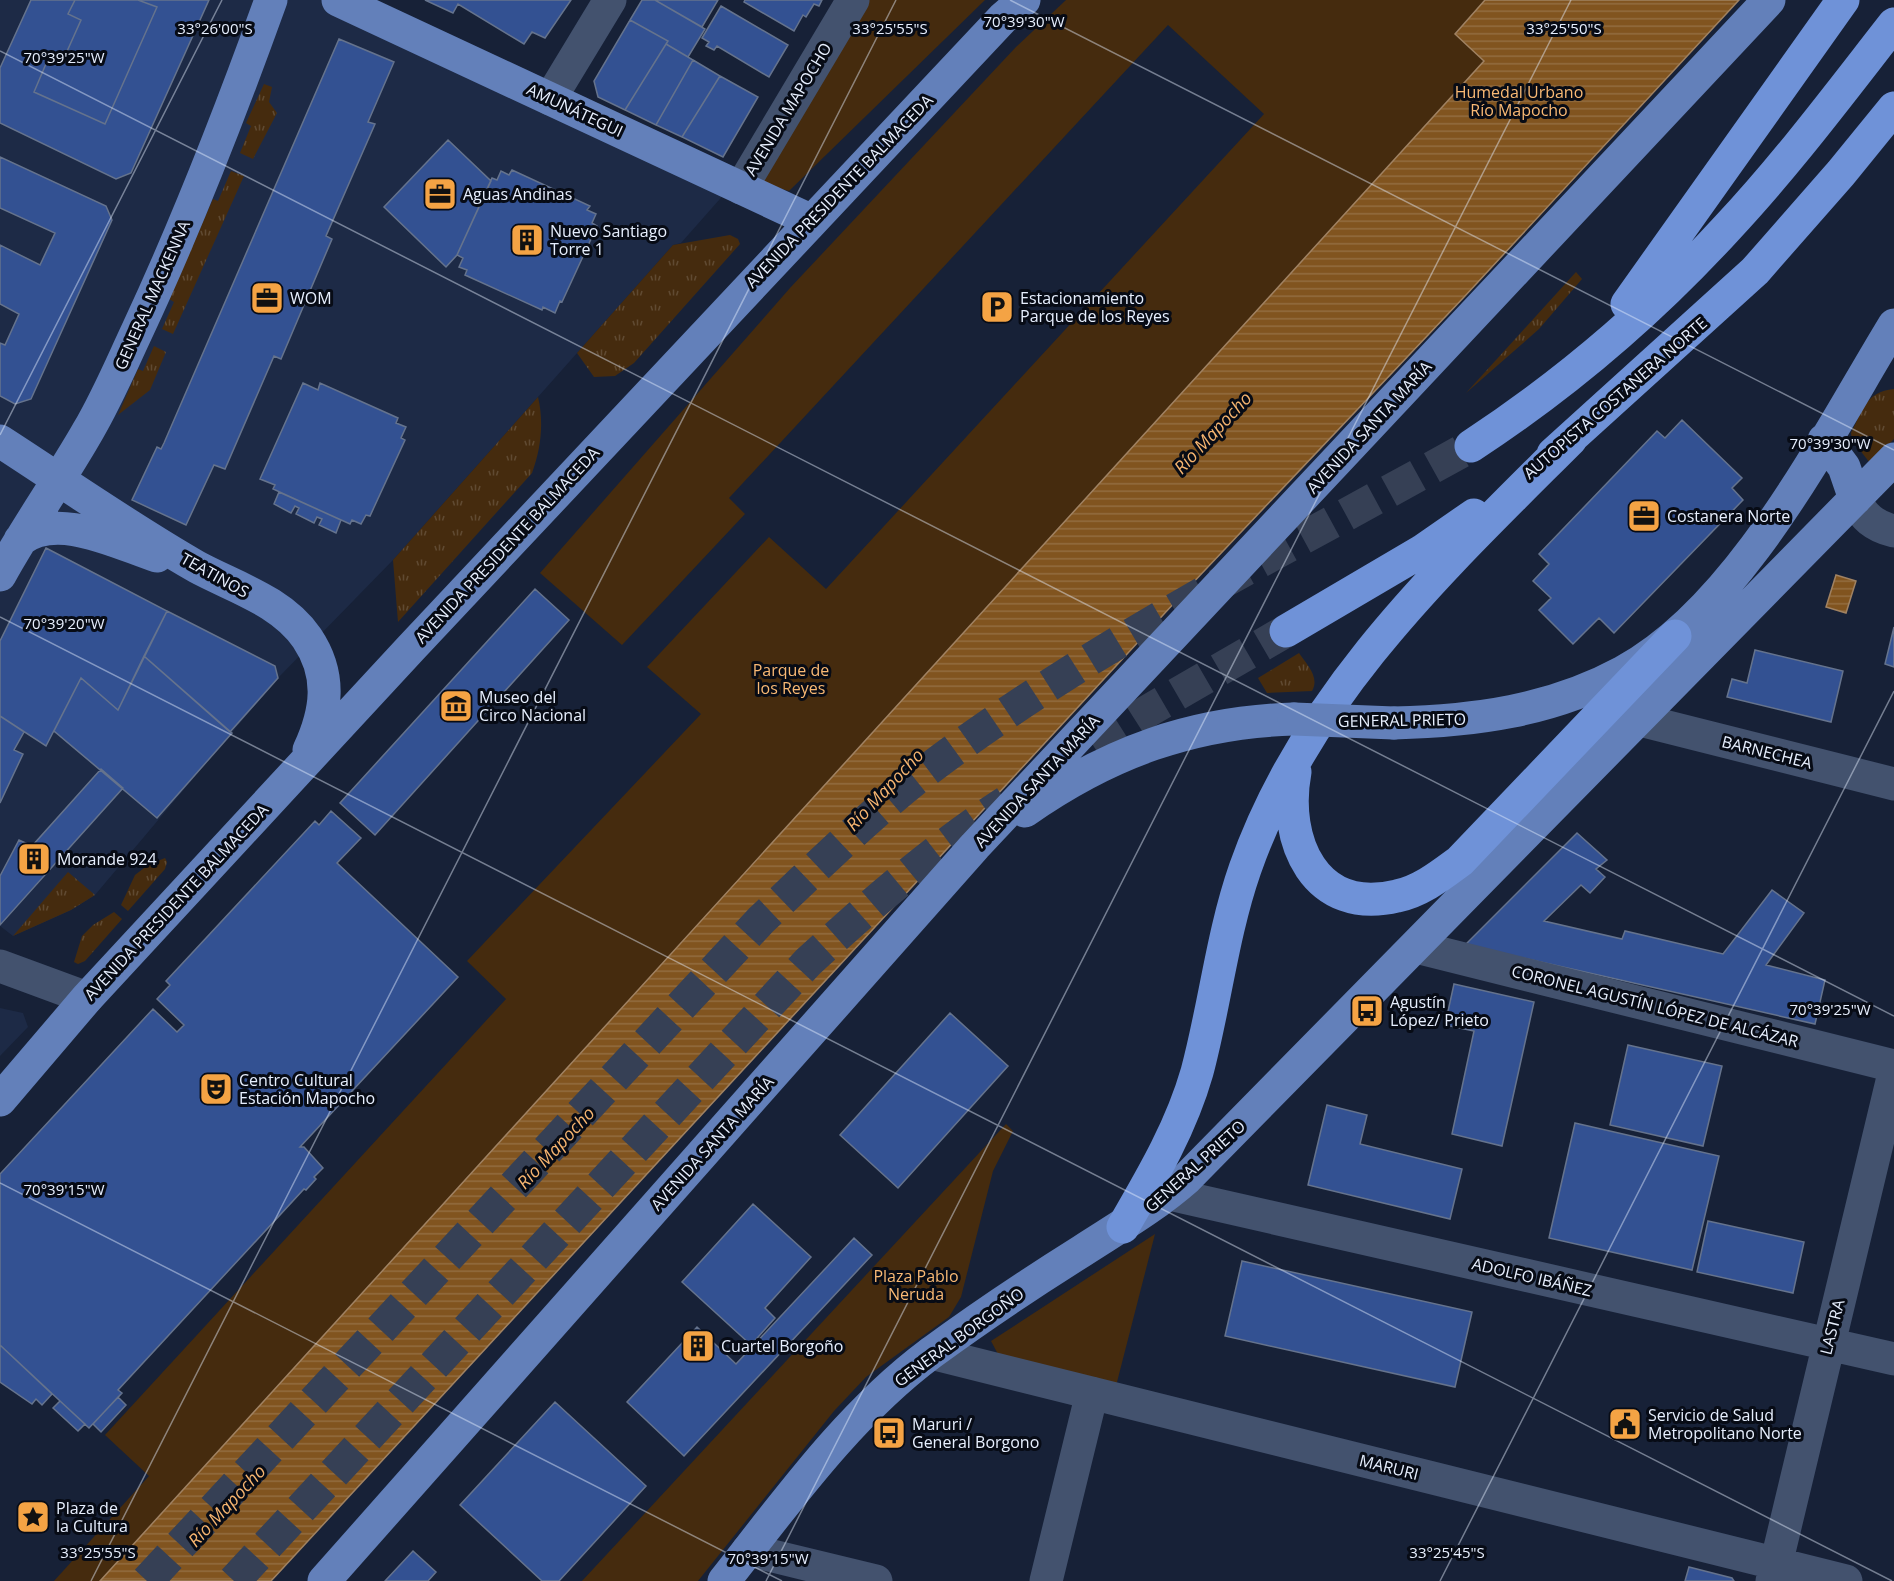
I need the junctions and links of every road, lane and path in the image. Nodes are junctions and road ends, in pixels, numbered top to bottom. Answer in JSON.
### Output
{"nodes":[{"id":1,"x":271,"y":0,"type":"edge"},
{"id":2,"x":338,"y":0,"type":"edge"},
{"id":3,"x":610,"y":0,"type":"edge"},
{"id":4,"x":853,"y":0,"type":"edge"},
{"id":5,"x":1024,"y":0,"type":"edge"},
{"id":6,"x":1769,"y":0,"type":"edge"},
{"id":7,"x":1844,"y":0,"type":"edge"},
{"id":8,"x":1894,"y":24,"type":"edge"},
{"id":9,"x":550,"y":99,"type":"junction"},
{"id":10,"x":1894,"y":108,"type":"edge"},
{"id":11,"x":1894,"y":142,"type":"edge"},
{"id":12,"x":741,"y":188,"type":"junction"},
{"id":13,"x":1801,"y":219,"type":"junction"},
{"id":14,"x":812,"y":220,"type":"junction"},
{"id":15,"x":1894,"y":325,"type":"edge"},
{"id":16,"x":1564,"y":378,"type":"junction"},
{"id":17,"x":1571,"y":439,"type":"junction"},
{"id":18,"x":1824,"y":440,"type":"junction"},
{"id":19,"x":0,"y":441,"type":"edge"},
{"id":20,"x":1471,"y":446,"type":"tunnel mouth"},
{"id":21,"x":1894,"y":459,"type":"edge"},
{"id":22,"x":58,"y":479,"type":"junction"},
{"id":23,"x":1855,"y":498,"type":"junction"},
{"id":24,"x":1894,"y":531,"type":"edge"},
{"id":25,"x":20,"y":540,"type":"junction"},
{"id":26,"x":196,"y":566,"type":"junction"},
{"id":27,"x":0,"y":575,"type":"edge"},
{"id":28,"x":1286,"y":631,"type":"tunnel mouth"},
{"id":29,"x":1675,"y":636,"type":"junction"},
{"id":30,"x":1640,"y":720,"type":"junction"},
{"id":31,"x":1299,"y":753,"type":"junction"},
{"id":32,"x":298,"y":770,"type":"junction"},
{"id":33,"x":1894,"y":784,"type":"edge"},
{"id":34,"x":975,"y":846,"type":"junction"},
{"id":35,"x":1416,"y":947,"type":"junction"},
{"id":36,"x":0,"y":966,"type":"edge"},
{"id":37,"x":87,"y":998,"type":"junction"},
{"id":38,"x":1894,"y":1066,"type":"edge"},
{"id":39,"x":1894,"y":1073,"type":"edge"},
{"id":40,"x":0,"y":1100,"type":"edge"},
{"id":41,"x":1169,"y":1194,"type":"junction"},
{"id":42,"x":1123,"y":1227,"type":"junction"},
{"id":43,"x":1828,"y":1344,"type":"junction"},
{"id":44,"x":931,"y":1353,"type":"junction"},
{"id":45,"x":1894,"y":1359,"type":"edge"},
{"id":46,"x":1092,"y":1393,"type":"junction"},
{"id":47,"x":748,"y":1550,"type":"junction"},
{"id":48,"x":1774,"y":1572,"type":"edge"},
{"id":49,"x":324,"y":1581,"type":"edge"},
{"id":50,"x":724,"y":1581,"type":"edge"},
{"id":51,"x":876,"y":1581,"type":"edge"},
{"id":52,"x":1046,"y":1581,"type":"edge"},
{"id":53,"x":1846,"y":1581,"type":"edge"}],
"edges":[{"from":1,"to":22,"type":"main road","name":"GENERAL MACKENNA"},
{"from":2,"to":9,"type":"main road","name":"AMUNÁTEGUI"},
{"from":3,"to":9,"type":"street"},
{"from":4,"to":12,"type":"street","name":"AVENIDA MAPOCHO"},
{"from":5,"to":14,"type":"main road","name":"AVENIDA PRESIDENTE BALMACEDA"},
{"from":6,"to":34,"type":"main road","name":"AVENIDA SANTA MARÍA"},
{"from":7,"to":16,"type":"highway"},
{"from":8,"to":16,"type":"highway"},
{"from":9,"to":12,"type":"main road","name":"AMUNÁTEGUI"},
{"from":10,"to":13,"type":"highway","name":"AUTOPISTA COSTANERA NORTE"},
{"from":11,"to":13,"type":"highway"},
{"from":12,"to":14,"type":"main road","name":"AMUNÁTEGUI"},
{"from":13,"to":17,"type":"highway","name":"AUTOPISTA COSTANERA NORTE"},
{"from":14,"to":32,"type":"main road","name":"AVENIDA PRESIDENTE BALMACEDA"},
{"from":15,"to":18,"type":"main road","name":"GENERAL PRIETO"},
{"from":16,"to":20,"type":"highway"},
{"from":17,"to":28,"type":"highway","name":"AUTOPISTA COSTANERA NORTE"},
{"from":17,"to":31,"type":"highway"},
{"from":18,"to":23,"type":"main road"},
{"from":18,"to":29,"type":"main road","name":"GENERAL PRIETO"},
{"from":19,"to":22,"type":"main road","name":"TEATINOS"},
{"from":21,"to":23,"type":"main road","name":"GENERAL PRIETO"},
{"from":22,"to":25,"type":"main road","name":"GENERAL MACKENNA"},
{"from":22,"to":26,"type":"main road","name":"TEATINOS"},
{"from":23,"to":24,"type":"street"},
{"from":23,"to":30,"type":"main road","name":"GENERAL PRIETO"},
{"from":25,"to":26,"type":"main road"},
{"from":25,"to":27,"type":"main road","name":"GENERAL MACKENNA"},
{"from":26,"to":32,"type":"main road","name":"TEATINOS"},
{"from":29,"to":31,"type":"highway"},
{"from":29,"to":34,"type":"main road","name":"GENERAL PRIETO","bridge":true},
{"from":30,"to":33,"type":"street","name":"BARNECHEA"},
{"from":30,"to":35,"type":"main road","name":"GENERAL PRIETO"},
{"from":31,"to":42,"type":"highway"},
{"from":32,"to":37,"type":"main road","name":"AVENIDA PRESIDENTE BALMACEDA"},
{"from":34,"to":49,"type":"main road","name":"AVENIDA SANTA MARÍA"},
{"from":35,"to":38,"type":"street","name":"CORONEL AGUSTÍN LÓPEZ DE ALCÁZAR"},
{"from":35,"to":41,"type":"main road","name":"GENERAL PRIETO"},
{"from":36,"to":37,"type":"street"},
{"from":37,"to":40,"type":"main road","name":"AVENIDA PRESIDENTE BALMACEDA"},
{"from":39,"to":43,"type":"street","name":"LASTRA"},
{"from":41,"to":42,"type":"main road","name":"GENERAL PRIETO"},
{"from":41,"to":43,"type":"street","name":"ADOLFO IBÁÑEZ"},
{"from":42,"to":44,"type":"main road","name":"GENERAL BORGOÑO"},
{"from":43,"to":45,"type":"street","name":"ADOLFO IBÁÑEZ"},
{"from":43,"to":48,"type":"street","name":"LASTRA"},
{"from":44,"to":46,"type":"street","name":"MARURI"},
{"from":44,"to":47,"type":"main road","name":"GENERAL BORGOÑO"},
{"from":46,"to":48,"type":"street","name":"MARURI"},
{"from":46,"to":52,"type":"street"},
{"from":47,"to":50,"type":"main road","name":"GENERAL BORGOÑO"},
{"from":47,"to":51,"type":"street"},
{"from":48,"to":53,"type":"street","name":"MARURI"}]}
